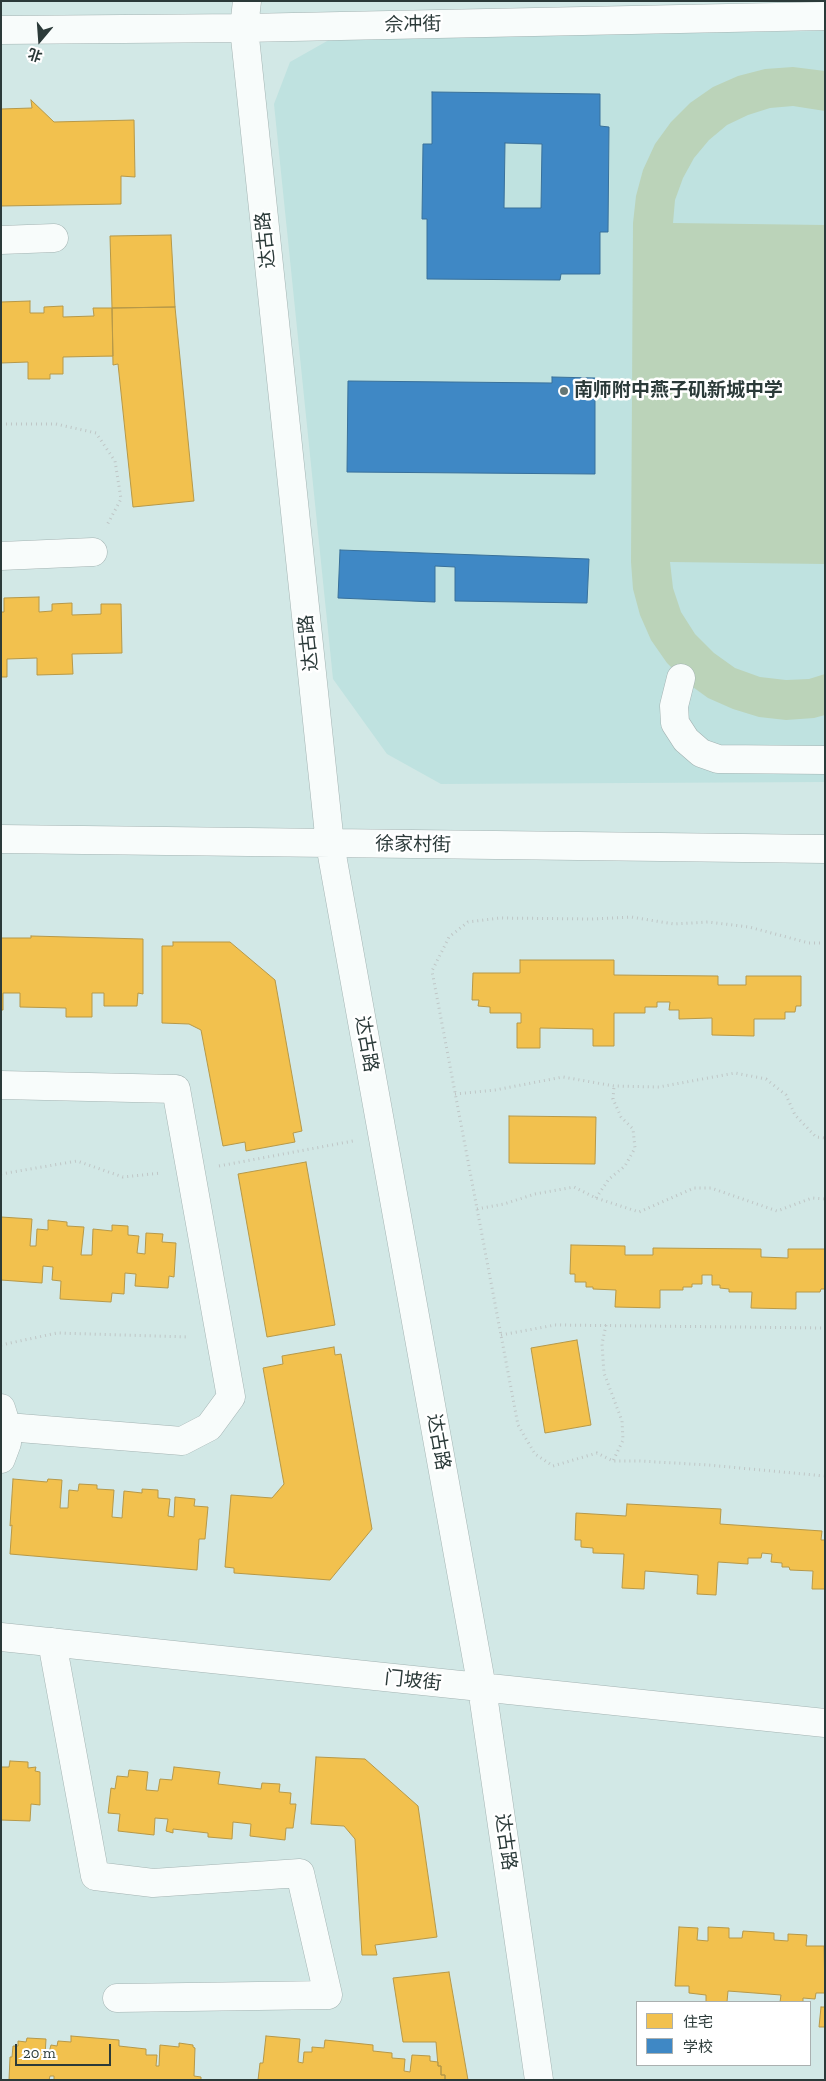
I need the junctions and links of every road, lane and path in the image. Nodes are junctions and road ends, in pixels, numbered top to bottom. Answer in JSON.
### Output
{"nodes":[{"id":1,"x":247,"y":1,"type":"edge"},
{"id":2,"x":825,"y":16,"type":"edge"},
{"id":3,"x":244,"y":28,"type":"junction"},
{"id":4,"x":1,"y":30,"type":"edge"},
{"id":5,"x":54,"y":238,"type":"dead end"},
{"id":6,"x":1,"y":240,"type":"edge"},
{"id":7,"x":1,"y":424,"type":"edge"},
{"id":8,"x":93,"y":552,"type":"joint"},
{"id":9,"x":1,"y":556,"type":"edge"},
{"id":10,"x":681,"y":678,"type":"dead end"},
{"id":11,"x":825,"y":760,"type":"edge"},
{"id":12,"x":1,"y":839,"type":"edge"},
{"id":13,"x":330,"y":844,"type":"junction"},
{"id":14,"x":825,"y":849,"type":"edge"},
{"id":15,"x":825,"y":943,"type":"edge"},
{"id":16,"x":1,"y":1085,"type":"edge"},
{"id":17,"x":614,"y":1086,"type":"junction"},
{"id":18,"x":455,"y":1094,"type":"junction"},
{"id":19,"x":825,"y":1138,"type":"edge"},
{"id":20,"x":596,"y":1198,"type":"junction"},
{"id":21,"x":825,"y":1199,"type":"edge"},
{"id":22,"x":477,"y":1209,"type":"junction"},
{"id":23,"x":606,"y":1324,"type":"junction"},
{"id":24,"x":825,"y":1328,"type":"edge"},
{"id":25,"x":501,"y":1335,"type":"junction"},
{"id":26,"x":220,"y":1338,"type":"junction"},
{"id":27,"x":1,"y":1345,"type":"edge"},
{"id":28,"x":4,"y":1417,"type":"edge"},
{"id":29,"x":1,"y":1459,"type":"edge"},
{"id":30,"x":613,"y":1461,"type":"junction"},
{"id":31,"x":825,"y":1476,"type":"edge"},
{"id":32,"x":1,"y":1637,"type":"edge"},
{"id":33,"x":52,"y":1642,"type":"junction"},
{"id":34,"x":482,"y":1688,"type":"junction"},
{"id":35,"x":825,"y":1723,"type":"edge"},
{"id":36,"x":117,"y":1998,"type":"dead end"},
{"id":37,"x":539,"y":2080,"type":"edge"}],
"edges":[{"from":1,"to":3,"type":"street","name":"达古路"},
{"from":2,"to":3,"type":"street","name":"佘冲街"},
{"from":3,"to":4,"type":"street","name":"佘冲街"},
{"from":3,"to":13,"type":"street","name":"达古路"},
{"from":5,"to":6,"type":"street"},
{"from":7,"to":8,"type":"path"},
{"from":8,"to":9,"type":"street"},
{"from":10,"to":11,"type":"street"},
{"from":12,"to":13,"type":"street","name":"徐家村街"},
{"from":13,"to":14,"type":"street","name":"徐家村街"},
{"from":13,"to":34,"type":"street","name":"达古路"},
{"from":15,"to":18,"type":"path"},
{"from":16,"to":26,"type":"street"},
{"from":17,"to":18,"type":"path"},
{"from":17,"to":19,"type":"path"},
{"from":17,"to":20,"type":"path"},
{"from":18,"to":22,"type":"path"},
{"from":20,"to":21,"type":"path"},
{"from":20,"to":22,"type":"path"},
{"from":22,"to":25,"type":"path"},
{"from":23,"to":24,"type":"path"},
{"from":23,"to":25,"type":"path"},
{"from":23,"to":30,"type":"path"},
{"from":25,"to":30,"type":"path"},
{"from":26,"to":27,"type":"path"},
{"from":26,"to":28,"type":"street"},
{"from":28,"to":29,"type":"street"},
{"from":30,"to":31,"type":"path"},
{"from":32,"to":33,"type":"street","name":"门坡街"},
{"from":33,"to":34,"type":"street","name":"门坡街"},
{"from":33,"to":36,"type":"street"},
{"from":34,"to":35,"type":"street","name":"门坡街"},
{"from":34,"to":37,"type":"street","name":"达古路"}]}
